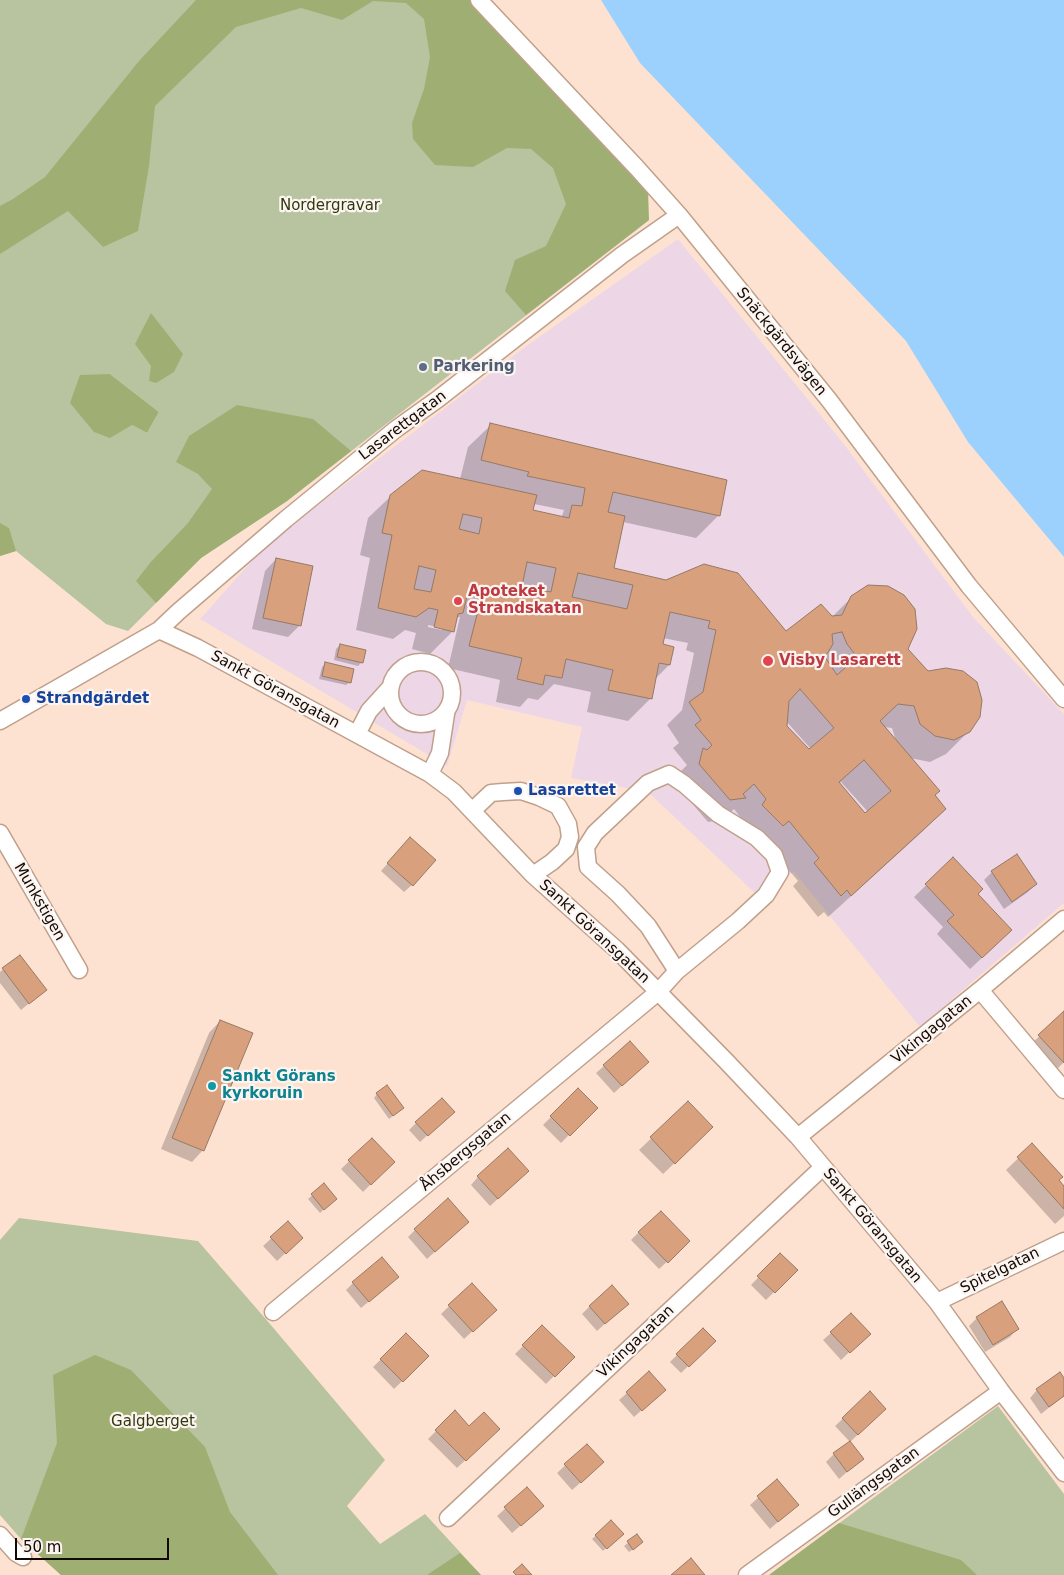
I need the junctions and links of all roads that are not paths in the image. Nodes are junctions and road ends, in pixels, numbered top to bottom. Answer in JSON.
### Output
{"nodes":[{"id":1,"x":479,"y":0,"type":"edge"},
{"id":2,"x":679,"y":215,"type":"junction"},
{"id":3,"x":159,"y":630,"type":"junction"},
{"id":4,"x":389,"y":689,"type":"junction"},
{"id":5,"x":1064,"y":699,"type":"edge"},
{"id":6,"x":446,"y":714,"type":"junction"},
{"id":7,"x":0,"y":721,"type":"edge"},
{"id":8,"x":357,"y":734,"type":"junction"},
{"id":9,"x":430,"y":774,"type":"junction"},
{"id":10,"x":473,"y":810,"type":"junction"},
{"id":11,"x":0,"y":834,"type":"edge"},
{"id":12,"x":533,"y":875,"type":"junction"},
{"id":13,"x":1064,"y":919,"type":"edge"},
{"id":14,"x":79,"y":970,"type":"dead end"},
{"id":15,"x":677,"y":971,"type":"junction"},
{"id":16,"x":980,"y":990,"type":"junction"},
{"id":17,"x":658,"y":992,"type":"junction"},
{"id":18,"x":1064,"y":1090,"type":"edge"},
{"id":19,"x":798,"y":1137,"type":"junction"},
{"id":20,"x":823,"y":1167,"type":"junction"},
{"id":21,"x":1064,"y":1241,"type":"edge"},
{"id":22,"x":937,"y":1302,"type":"junction"},
{"id":23,"x":273,"y":1312,"type":"dead end"},
{"id":24,"x":1002,"y":1392,"type":"junction"},
{"id":25,"x":1064,"y":1473,"type":"edge"},
{"id":26,"x":448,"y":1518,"type":"dead end"},
{"id":27,"x":0,"y":1535,"type":"edge"},
{"id":28,"x":23,"y":1557,"type":"dead end"},
{"id":29,"x":747,"y":1575,"type":"edge"}],
"edges":[{"from":1,"to":2,"type":"street","name":"Snäckgärdsvägen"},
{"from":2,"to":3,"type":"street","name":"Lasarettgatan"},
{"from":2,"to":5,"type":"street","name":"Snäckgärdsvägen"},
{"from":3,"to":7,"type":"street"},
{"from":3,"to":8,"type":"street","name":"Sankt Göransgatan"},
{"from":4,"to":6,"type":"street"},
{"from":4,"to":6,"type":"street"},
{"from":4,"to":8,"type":"street"},
{"from":6,"to":9,"type":"street"},
{"from":8,"to":9,"type":"street","name":"Sankt Göransgatan"},
{"from":9,"to":10,"type":"street","name":"Sankt Göransgatan"},
{"from":10,"to":12,"type":"street","name":"Sankt Göransgatan"},
{"from":10,"to":12,"type":"street"},
{"from":11,"to":14,"type":"street","name":"Munkstigen"},
{"from":12,"to":17,"type":"street","name":"Sankt Göransgatan"},
{"from":13,"to":16,"type":"street","name":"Vikingagatan"},
{"from":15,"to":15,"type":"street","name":"Åhsbergsgatan"},
{"from":15,"to":17,"type":"street","name":"Åhsbergsgatan"},
{"from":16,"to":18,"type":"street"},
{"from":16,"to":19,"type":"street","name":"Vikingagatan"},
{"from":17,"to":19,"type":"street","name":"Sankt Göransgatan"},
{"from":17,"to":23,"type":"street","name":"Åhsbergsgatan"},
{"from":19,"to":20,"type":"street","name":"Sankt Göransgatan"},
{"from":20,"to":22,"type":"street","name":"Sankt Göransgatan"},
{"from":20,"to":26,"type":"street","name":"Vikingagatan"},
{"from":21,"to":22,"type":"street","name":"Spitelgatan"},
{"from":22,"to":24,"type":"street","name":"Sankt Göransgatan"},
{"from":24,"to":25,"type":"street","name":"Sankt Göransgatan"},
{"from":24,"to":29,"type":"street","name":"Gullängsgatan"},
{"from":27,"to":28,"type":"street"}]}
